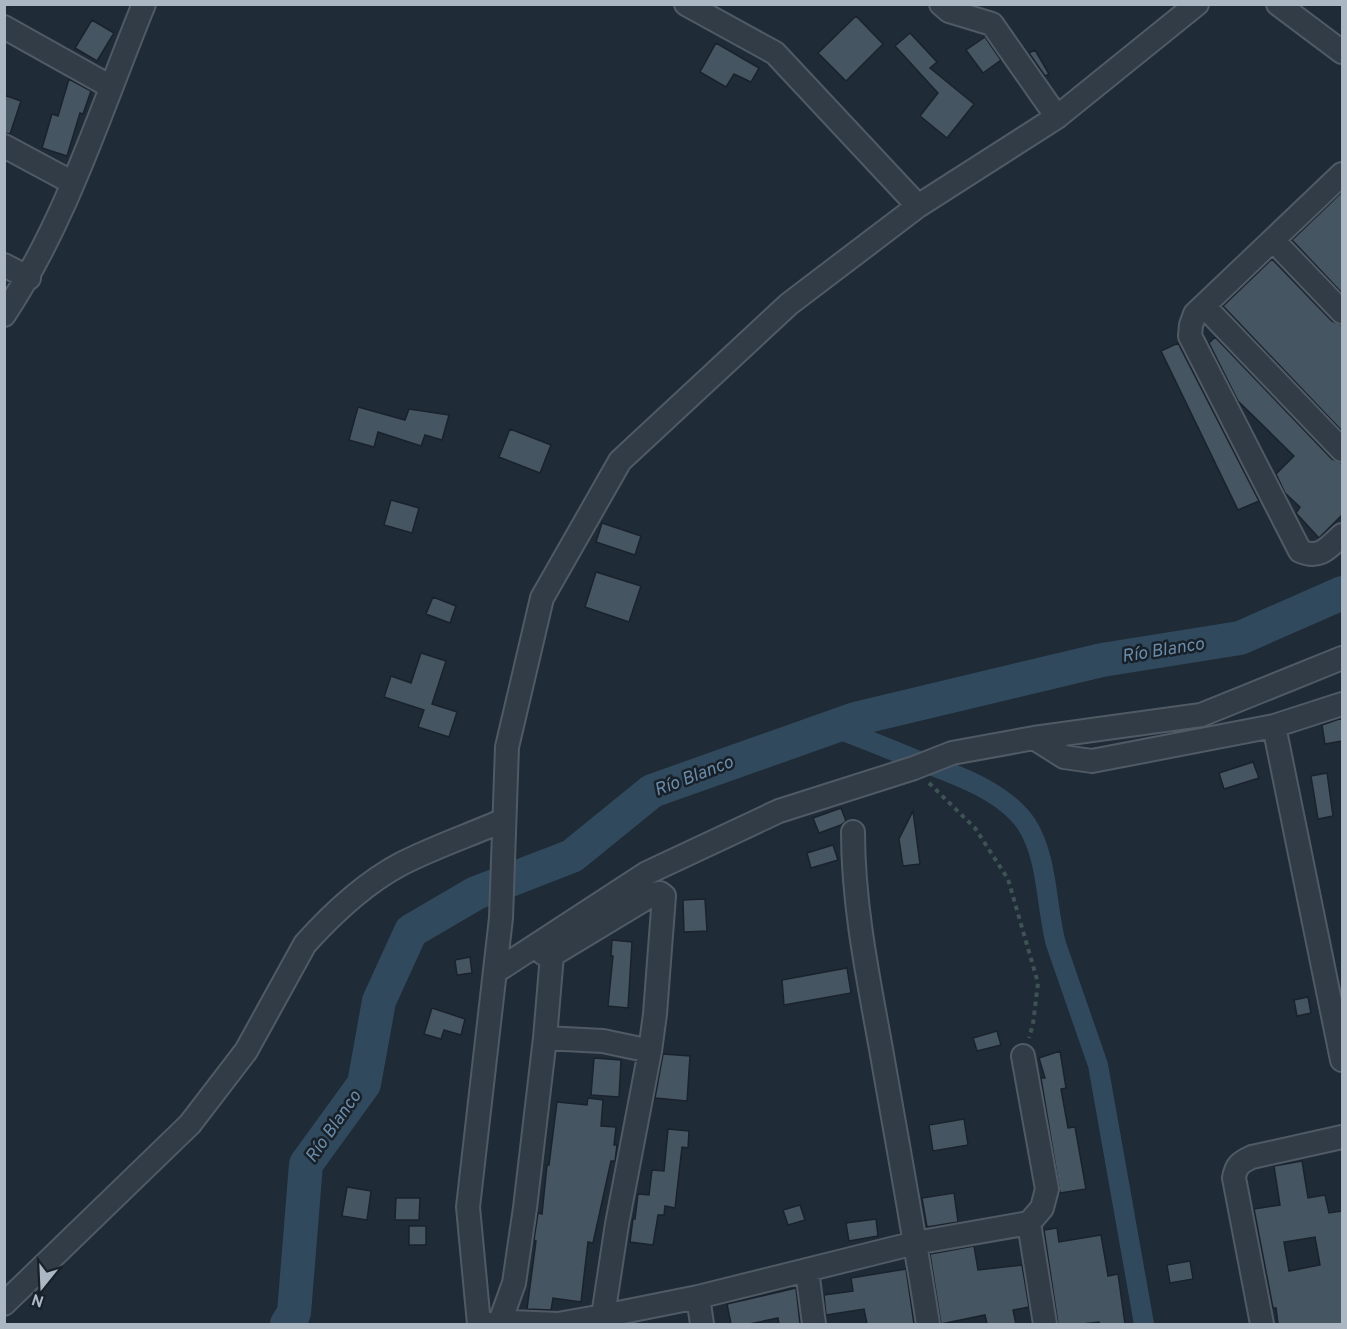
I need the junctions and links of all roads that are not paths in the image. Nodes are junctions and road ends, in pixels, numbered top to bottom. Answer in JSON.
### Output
{"nodes":[{"id":1,"x":144,"y":4,"type":"edge"},
{"id":2,"x":686,"y":4,"type":"edge"},
{"id":3,"x":941,"y":4,"type":"edge"},
{"id":4,"x":1197,"y":4,"type":"edge"},
{"id":5,"x":1278,"y":4,"type":"edge"},
{"id":6,"x":4,"y":27,"type":"edge"},
{"id":7,"x":1342,"y":52,"type":"edge"},
{"id":8,"x":111,"y":87,"type":"junction"},
{"id":9,"x":1057,"y":117,"type":"junction"},
{"id":10,"x":4,"y":146,"type":"edge"},
{"id":11,"x":1342,"y":176,"type":"edge"},
{"id":12,"x":73,"y":183,"type":"junction"},
{"id":13,"x":918,"y":206,"type":"junction"},
{"id":14,"x":1273,"y":240,"type":"junction"},
{"id":15,"x":4,"y":265,"type":"edge"},
{"id":16,"x":29,"y":278,"type":"junction"},
{"id":17,"x":1204,"y":306,"type":"junction"},
{"id":18,"x":1342,"y":312,"type":"edge"},
{"id":19,"x":4,"y":315,"type":"edge"},
{"id":20,"x":1342,"y":450,"type":"edge"},
{"id":21,"x":1342,"y":535,"type":"edge"},
{"id":22,"x":1342,"y":658,"type":"edge"},
{"id":23,"x":1342,"y":704,"type":"edge"},
{"id":24,"x":1274,"y":726,"type":"junction"},
{"id":25,"x":1034,"y":738,"type":"junction"},
{"id":26,"x":504,"y":830,"type":"junction"},
{"id":27,"x":853,"y":832,"type":"dead end"},
{"id":28,"x":543,"y":950,"type":"junction"},
{"id":29,"x":495,"y":972,"type":"junction"},
{"id":30,"x":544,"y":1038,"type":"junction"},
{"id":31,"x":650,"y":1051,"type":"junction"},
{"id":32,"x":1023,"y":1056,"type":"road end"},
{"id":33,"x":1342,"y":1060,"type":"edge"},
{"id":34,"x":1342,"y":1137,"type":"edge"},
{"id":35,"x":1029,"y":1223,"type":"junction"},
{"id":36,"x":915,"y":1243,"type":"junction"},
{"id":37,"x":807,"y":1270,"type":"junction"},
{"id":38,"x":698,"y":1297,"type":"junction"},
{"id":39,"x":4,"y":1304,"type":"edge"},
{"id":40,"x":610,"y":1318,"type":"edge"},
{"id":41,"x":486,"y":1324,"type":"edge"},
{"id":42,"x":702,"y":1324,"type":"edge"},
{"id":43,"x":814,"y":1324,"type":"edge"},
{"id":44,"x":928,"y":1324,"type":"edge"},
{"id":45,"x":1045,"y":1324,"type":"edge"},
{"id":46,"x":1262,"y":1324,"type":"edge"}],
"edges":[{"from":1,"to":8,"type":"street"},
{"from":2,"to":13,"type":"street"},
{"from":3,"to":9,"type":"street"},
{"from":4,"to":9,"type":"street"},
{"from":5,"to":7,"type":"street"},
{"from":6,"to":8,"type":"street"},
{"from":8,"to":12,"type":"street"},
{"from":9,"to":13,"type":"street"},
{"from":10,"to":12,"type":"street"},
{"from":11,"to":14,"type":"street"},
{"from":12,"to":16,"type":"street"},
{"from":13,"to":26,"type":"street"},
{"from":14,"to":17,"type":"street"},
{"from":14,"to":18,"type":"street"},
{"from":15,"to":16,"type":"street"},
{"from":16,"to":19,"type":"street"},
{"from":17,"to":20,"type":"street"},
{"from":17,"to":21,"type":"street"},
{"from":22,"to":25,"type":"street"},
{"from":23,"to":24,"type":"street"},
{"from":24,"to":25,"type":"street"},
{"from":24,"to":33,"type":"street"},
{"from":25,"to":28,"type":"street"},
{"from":26,"to":29,"type":"street"},
{"from":26,"to":39,"type":"street"},
{"from":27,"to":36,"type":"street"},
{"from":28,"to":29,"type":"street"},
{"from":28,"to":30,"type":"street"},
{"from":28,"to":31,"type":"street"},
{"from":29,"to":41,"type":"street"},
{"from":30,"to":31,"type":"street"},
{"from":30,"to":41,"type":"street"},
{"from":31,"to":40,"type":"street"},
{"from":32,"to":35,"type":"street"},
{"from":34,"to":46,"type":"street"},
{"from":35,"to":36,"type":"street"},
{"from":35,"to":45,"type":"street"},
{"from":36,"to":37,"type":"street"},
{"from":36,"to":44,"type":"street"},
{"from":37,"to":38,"type":"street"},
{"from":37,"to":43,"type":"street"},
{"from":38,"to":40,"type":"street"},
{"from":38,"to":42,"type":"street"},
{"from":40,"to":41,"type":"street"}]}
